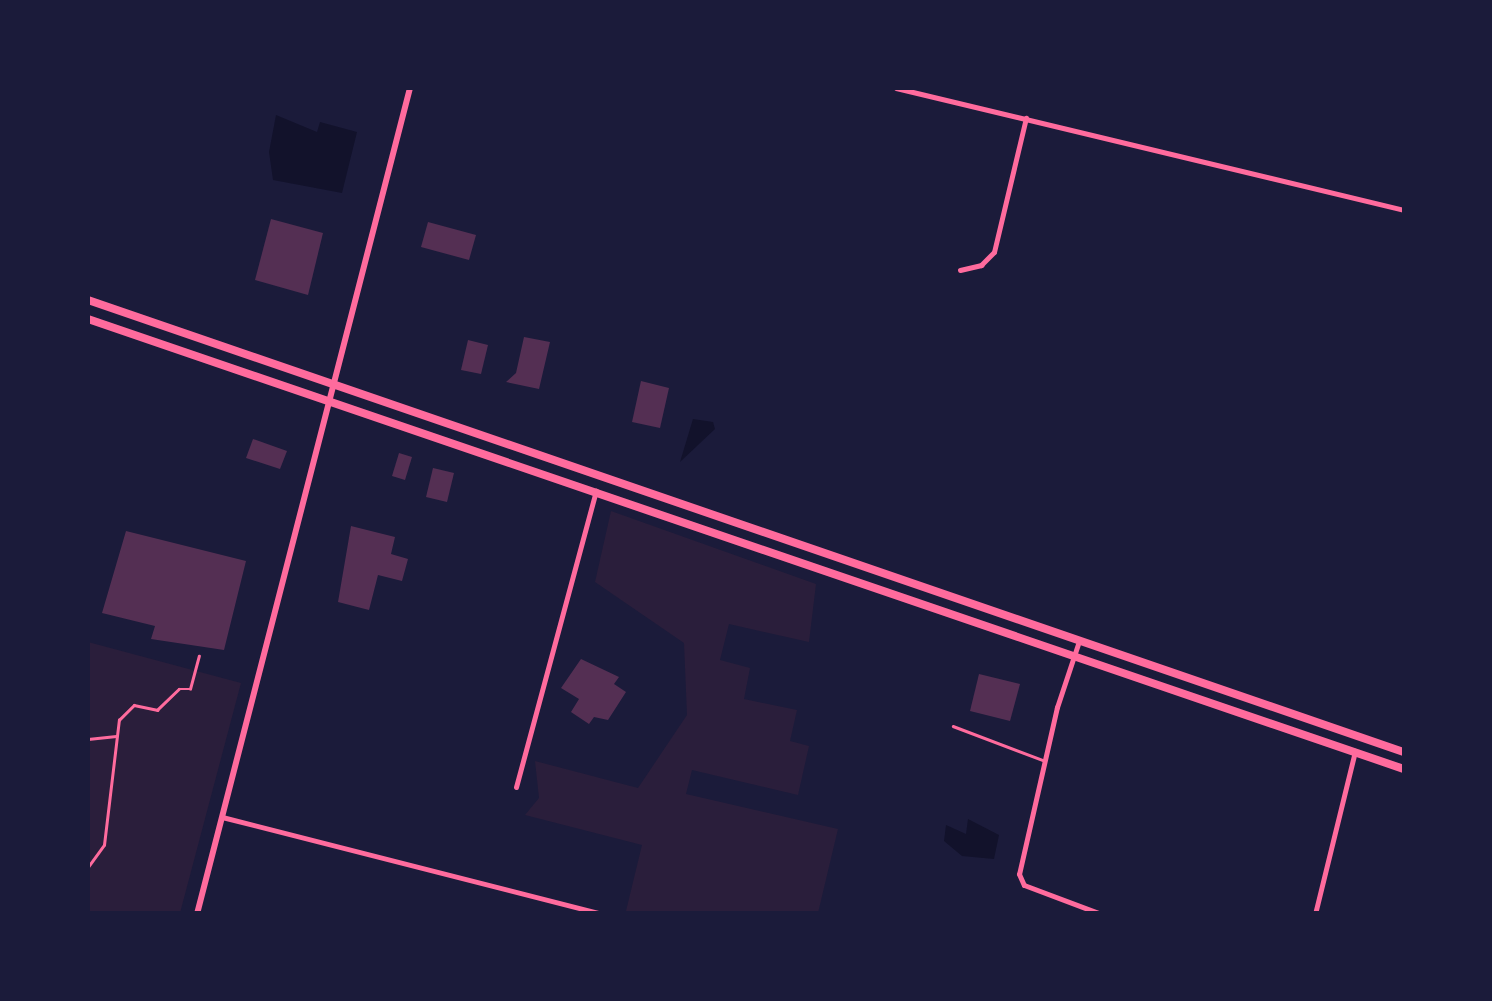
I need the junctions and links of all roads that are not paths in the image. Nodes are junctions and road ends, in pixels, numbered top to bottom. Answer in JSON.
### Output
{"nodes":[{"id":1,"x":410,"y":88,"type":"edge"},
{"id":2,"x":896,"y":88,"type":"edge"},
{"id":3,"x":1026,"y":118,"type":"junction"},
{"id":4,"x":1404,"y":210,"type":"edge"},
{"id":5,"x":960,"y":270,"type":"dead end"},
{"id":6,"x":88,"y":300,"type":"edge"},
{"id":7,"x":88,"y":319,"type":"edge"},
{"id":8,"x":332,"y":381,"type":"junction"},
{"id":9,"x":328,"y":400,"type":"junction"},
{"id":10,"x":596,"y":491,"type":"junction"},
{"id":11,"x":1080,"y":641,"type":"junction"},
{"id":12,"x":1074,"y":655,"type":"junction"},
{"id":13,"x":953,"y":726,"type":"dead end"},
{"id":14,"x":1354,"y":752,"type":"junction"},
{"id":15,"x":1404,"y":752,"type":"edge"},
{"id":16,"x":1045,"y":761,"type":"junction"},
{"id":17,"x":1404,"y":769,"type":"edge"},
{"id":18,"x":516,"y":787,"type":"dead end"},
{"id":19,"x":222,"y":817,"type":"junction"},
{"id":20,"x":197,"y":914,"type":"edge"},
{"id":21,"x":602,"y":914,"type":"edge"},
{"id":22,"x":892,"y":914,"type":"edge"},
{"id":23,"x":926,"y":914,"type":"edge"},
{"id":24,"x":1101,"y":914,"type":"edge"},
{"id":25,"x":1315,"y":914,"type":"edge"}],
"edges":[{"from":1,"to":8,"type":"street"},
{"from":2,"to":3,"type":"street"},
{"from":3,"to":4,"type":"street"},
{"from":3,"to":5,"type":"street"},
{"from":6,"to":8,"type":"main road"},
{"from":7,"to":9,"type":"main road"},
{"from":8,"to":9,"type":"street"},
{"from":8,"to":11,"type":"main road"},
{"from":9,"to":10,"type":"main road"},
{"from":9,"to":19,"type":"street"},
{"from":10,"to":12,"type":"main road"},
{"from":10,"to":18,"type":"street"},
{"from":11,"to":12,"type":"street"},
{"from":11,"to":15,"type":"main road"},
{"from":12,"to":14,"type":"main road"},
{"from":12,"to":16,"type":"street"},
{"from":13,"to":16,"type":"lane"},
{"from":14,"to":17,"type":"main road"},
{"from":14,"to":25,"type":"street"},
{"from":16,"to":24,"type":"street"},
{"from":19,"to":20,"type":"street"},
{"from":19,"to":21,"type":"street"},
{"from":22,"to":23,"type":"street"}]}
